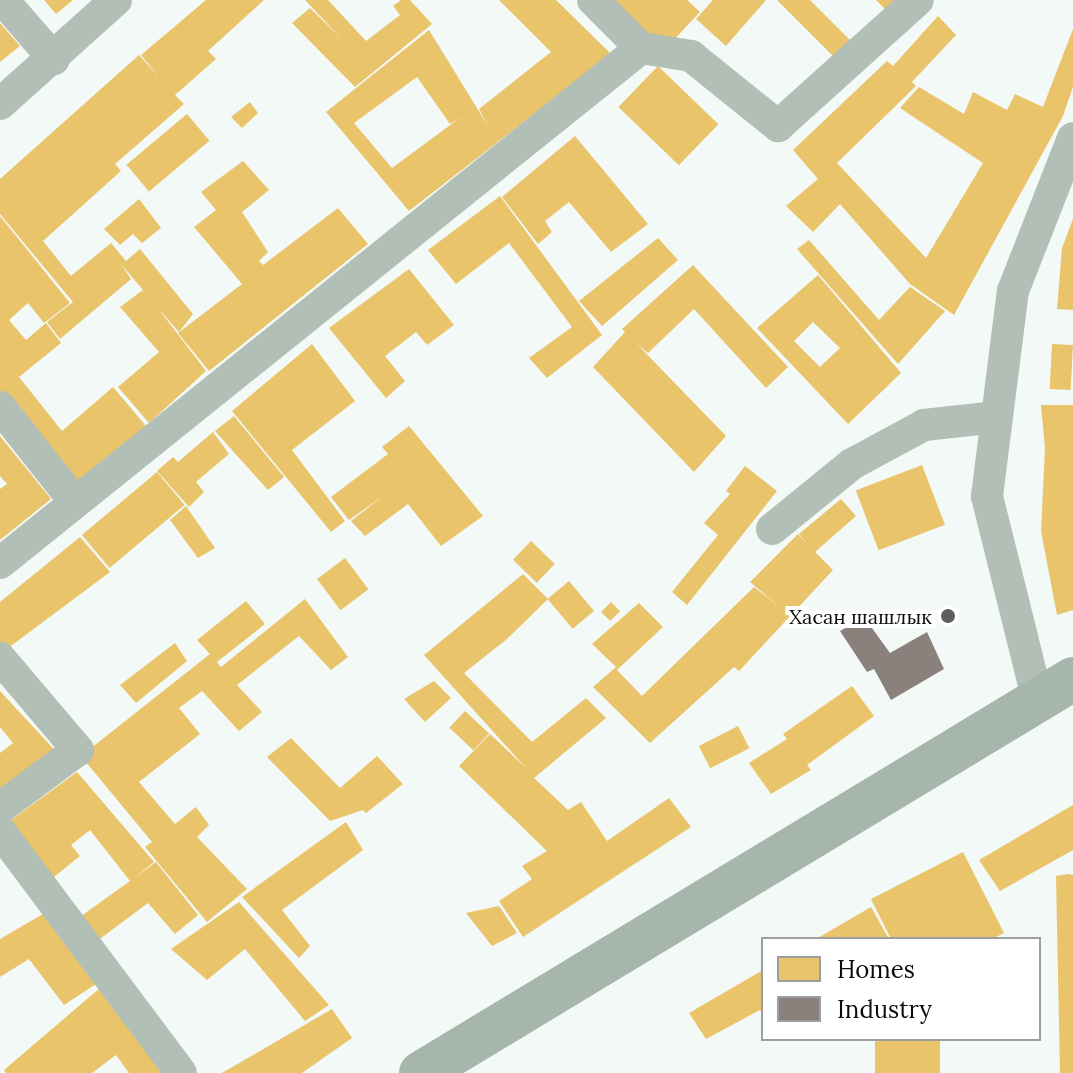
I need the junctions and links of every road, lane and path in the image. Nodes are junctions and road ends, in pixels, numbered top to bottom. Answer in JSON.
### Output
{"nodes":[{"id":1,"x":3,"y":0,"type":"edge"},
{"id":2,"x":116,"y":0,"type":"edge"},
{"id":3,"x":593,"y":0,"type":"edge"},
{"id":4,"x":918,"y":0,"type":"edge"},
{"id":5,"x":641,"y":48,"type":"junction"},
{"id":6,"x":54,"y":59,"type":"junction"},
{"id":7,"x":0,"y":104,"type":"edge"},
{"id":8,"x":1073,"y":138,"type":"edge"},
{"id":9,"x":0,"y":407,"type":"edge"},
{"id":10,"x":997,"y":417,"type":"junction"},
{"id":11,"x":75,"y":502,"type":"junction"},
{"id":12,"x":772,"y":529,"type":"dead end"},
{"id":13,"x":0,"y":563,"type":"edge"},
{"id":14,"x":0,"y":658,"type":"edge"},
{"id":15,"x":1056,"y":690,"type":"edge"},
{"id":16,"x":0,"y":808,"type":"edge"},
{"id":17,"x":0,"y":831,"type":"edge"},
{"id":18,"x":181,"y":1073,"type":"edge"},
{"id":19,"x":421,"y":1073,"type":"edge"}],
"edges":[{"from":1,"to":6,"type":"street"},
{"from":2,"to":6,"type":"street"},
{"from":3,"to":5,"type":"street"},
{"from":4,"to":5,"type":"street"},
{"from":5,"to":11,"type":"street"},
{"from":6,"to":7,"type":"street"},
{"from":8,"to":10,"type":"street"},
{"from":9,"to":11,"type":"street"},
{"from":10,"to":12,"type":"street"},
{"from":10,"to":15,"type":"street"},
{"from":11,"to":13,"type":"street"},
{"from":14,"to":16,"type":"street"},
{"from":15,"to":19,"type":"main road"},
{"from":17,"to":18,"type":"street"}]}
